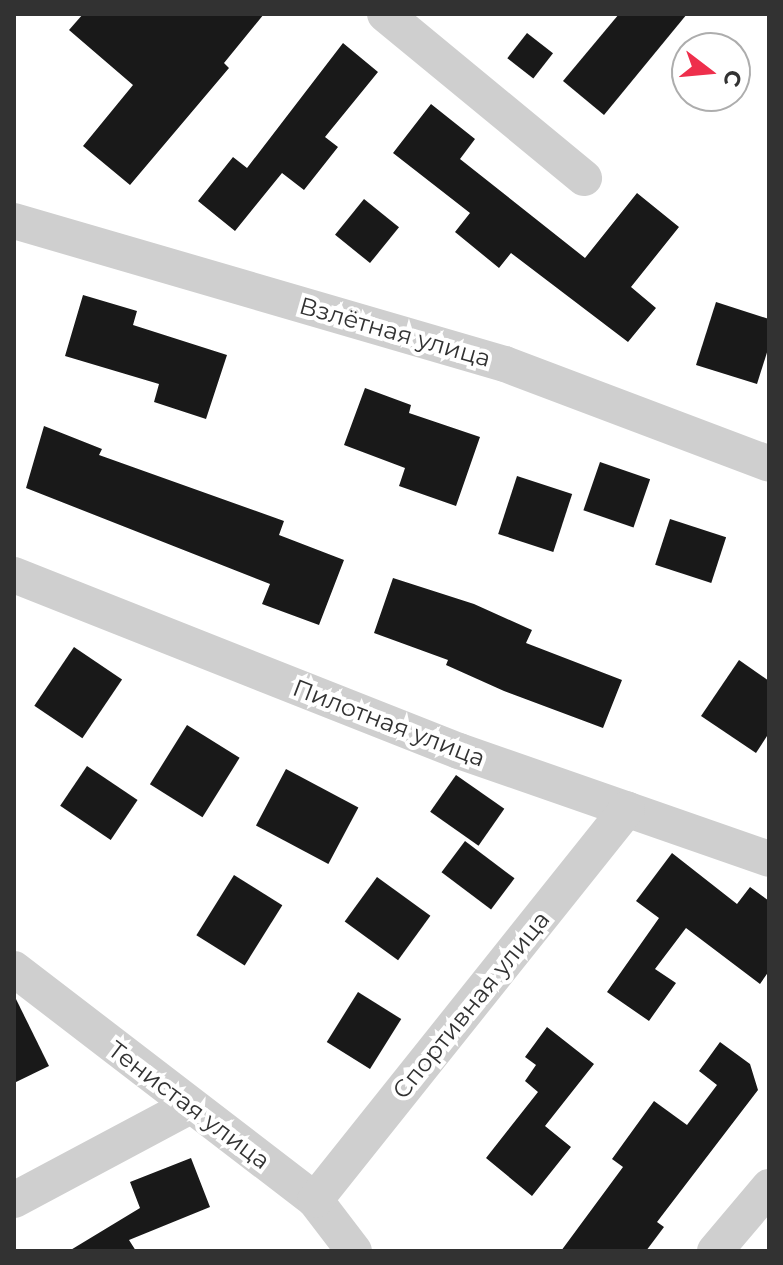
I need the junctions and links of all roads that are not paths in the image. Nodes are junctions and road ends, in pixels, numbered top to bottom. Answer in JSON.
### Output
{"nodes":[{"id":1,"x":385,"y":14,"type":"edge"},
{"id":2,"x":584,"y":178,"type":"dead end"},
{"id":3,"x":14,"y":221,"type":"edge"},
{"id":4,"x":769,"y":464,"type":"edge"},
{"id":5,"x":14,"y":575,"type":"edge"},
{"id":6,"x":627,"y":809,"type":"junction"},
{"id":7,"x":769,"y":859,"type":"edge"},
{"id":8,"x":14,"y":969,"type":"edge"},
{"id":9,"x":190,"y":1106,"type":"junction"},
{"id":10,"x":769,"y":1187,"type":"edge"},
{"id":11,"x":14,"y":1200,"type":"edge"},
{"id":12,"x":315,"y":1200,"type":"junction"},
{"id":13,"x":354,"y":1251,"type":"edge"},
{"id":14,"x":715,"y":1251,"type":"edge"}],
"edges":[{"from":1,"to":2,"type":"street"},
{"from":3,"to":4,"type":"street","name":"Взлётная улица"},
{"from":5,"to":6,"type":"street","name":"Пилотная улица"},
{"from":6,"to":7,"type":"street","name":"Пилотная улица"},
{"from":6,"to":12,"type":"street","name":"Спортивная улица"},
{"from":8,"to":9,"type":"street","name":"Тенистая улица"},
{"from":9,"to":11,"type":"street"},
{"from":9,"to":12,"type":"street","name":"Тенистая улица"},
{"from":10,"to":14,"type":"street"},
{"from":12,"to":13,"type":"street","name":"Тенистая улица"}]}
